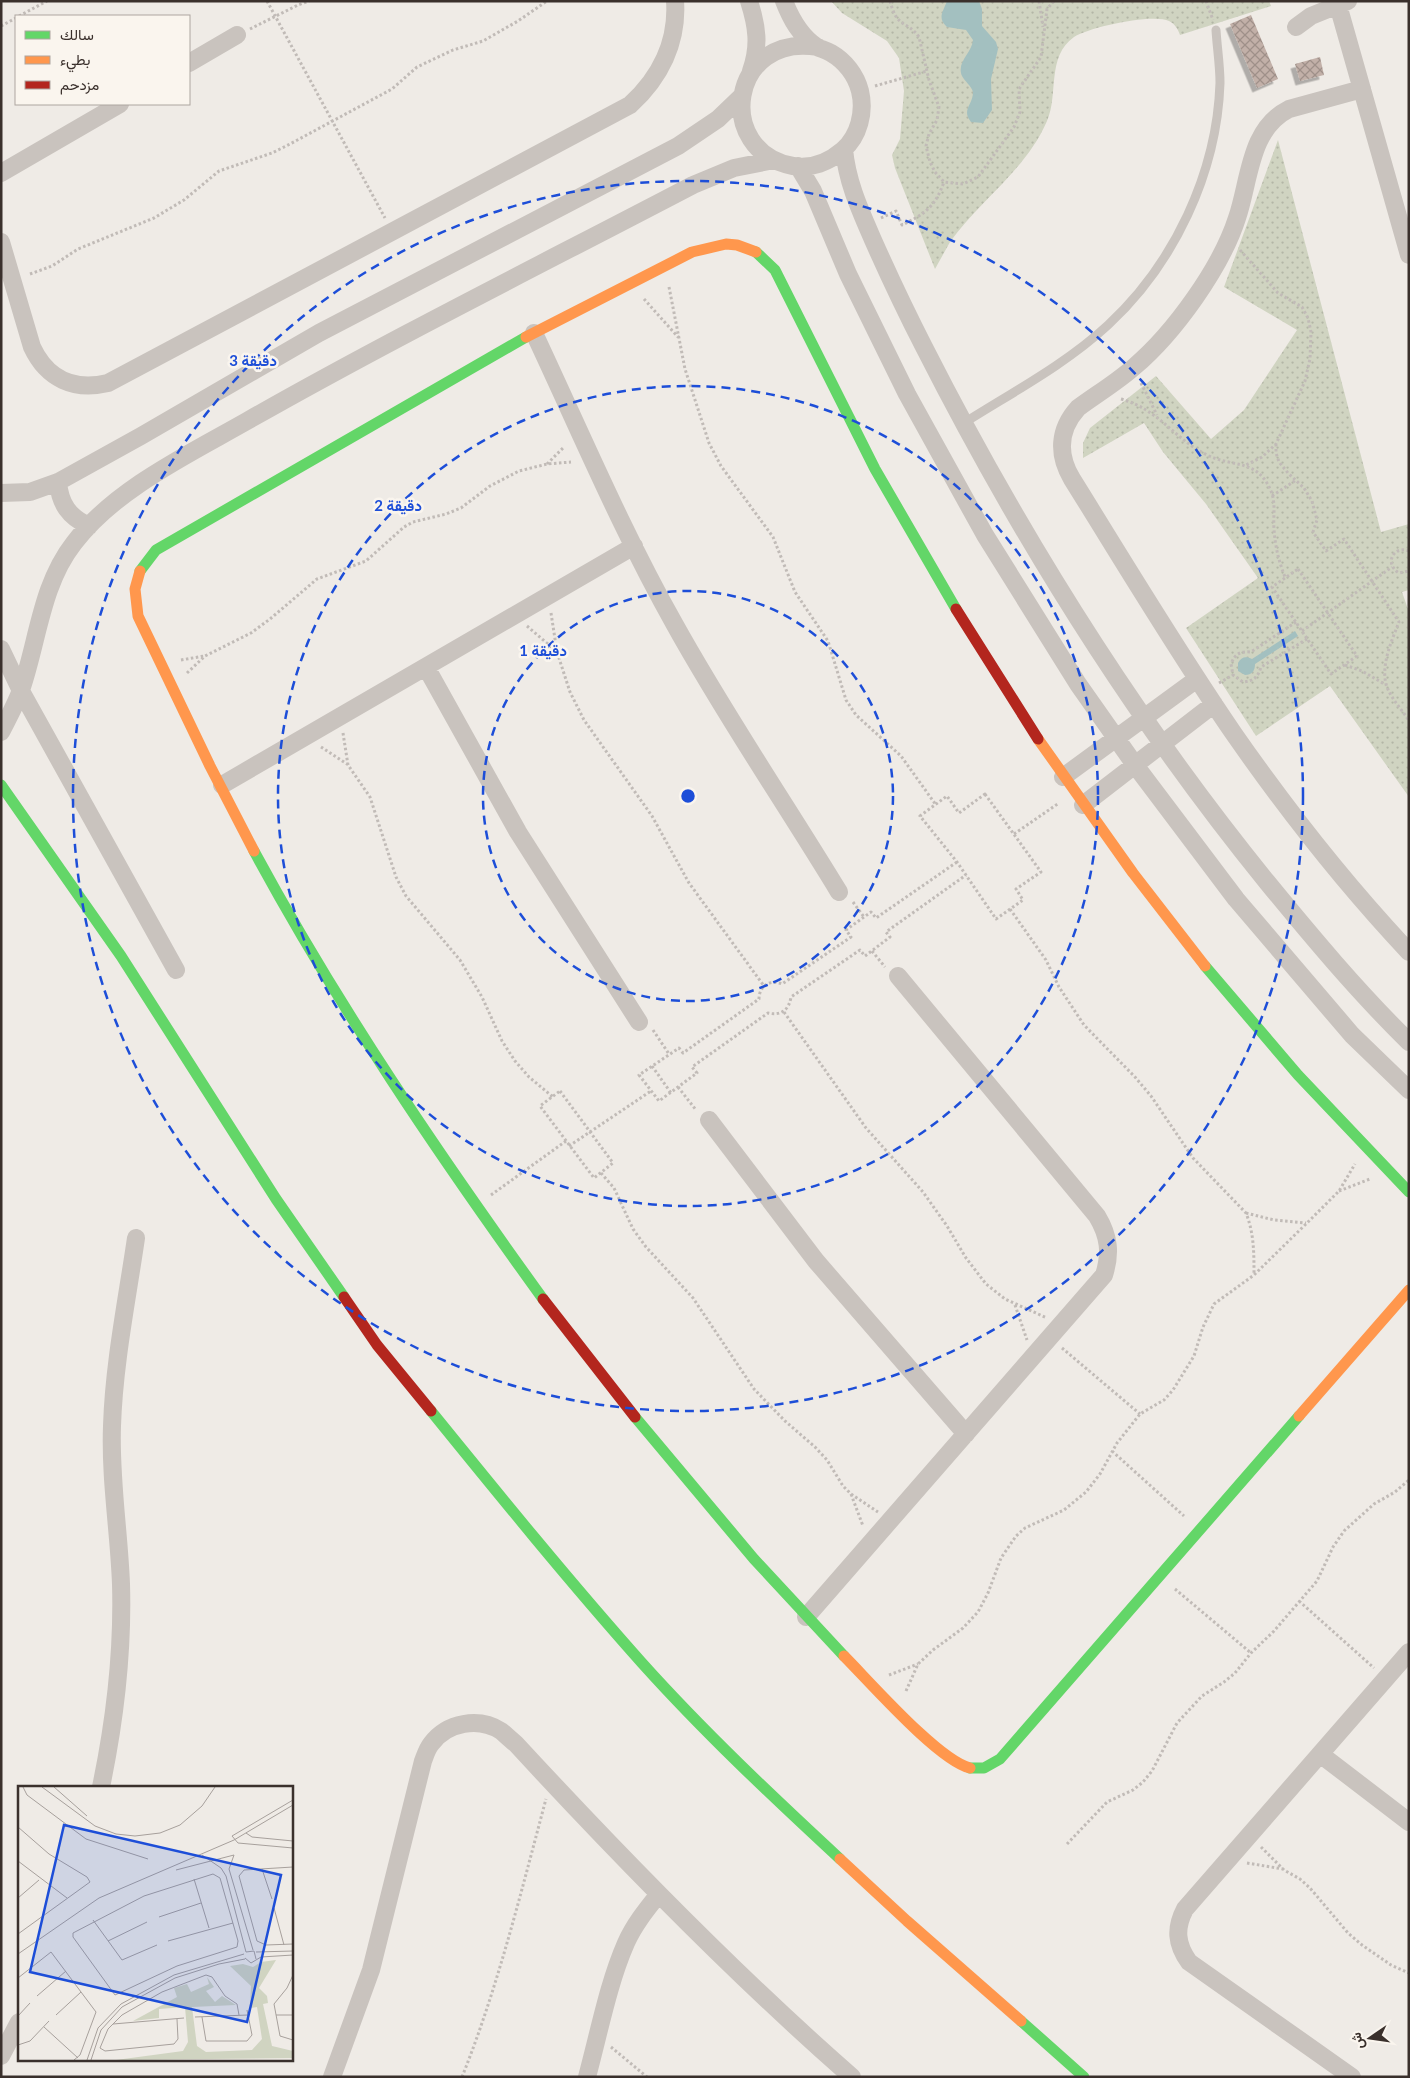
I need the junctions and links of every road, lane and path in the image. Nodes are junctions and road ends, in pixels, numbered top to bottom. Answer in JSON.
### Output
{"nodes":[{"id":1,"x":47,"y":1,"type":"edge"},
{"id":2,"x":267,"y":1,"type":"edge"},
{"id":3,"x":308,"y":1,"type":"edge"},
{"id":4,"x":547,"y":1,"type":"edge"},
{"id":5,"x":675,"y":1,"type":"edge"},
{"id":6,"x":749,"y":1,"type":"edge"},
{"id":7,"x":784,"y":1,"type":"edge"},
{"id":8,"x":890,"y":1,"type":"edge"},
{"id":9,"x":1039,"y":1,"type":"edge"},
{"id":10,"x":1054,"y":1,"type":"edge"},
{"id":11,"x":1206,"y":1,"type":"edge"},
{"id":12,"x":1343,"y":3,"type":"edge"},
{"id":13,"x":22,"y":15,"type":"edge"},
{"id":14,"x":275,"y":16,"type":"junction"},
{"id":15,"x":15,"y":19,"type":"edge"},
{"id":16,"x":1,"y":26,"type":"edge"},
{"id":17,"x":1296,"y":27,"type":"dead end"},
{"id":18,"x":1216,"y":30,"type":"joint"},
{"id":19,"x":244,"y":32,"type":"joint"},
{"id":20,"x":1043,"y":32,"type":"junction"},
{"id":21,"x":818,"y":47,"type":"junction"},
{"id":22,"x":190,"y":62,"type":"edge"},
{"id":23,"x":927,"y":71,"type":"junction"},
{"id":24,"x":751,"y":72,"type":"junction"},
{"id":25,"x":1362,"y":90,"type":"junction"},
{"id":26,"x":860,"y":91,"type":"junction"},
{"id":27,"x":742,"y":96,"type":"junction"},
{"id":28,"x":118,"y":105,"type":"edge"},
{"id":29,"x":333,"y":121,"type":"junction"},
{"id":30,"x":844,"y":149,"type":"junction"},
{"id":31,"x":774,"y":160,"type":"junction"},
{"id":32,"x":798,"y":166,"type":"junction"},
{"id":33,"x":1,"y":173,"type":"edge"},
{"id":34,"x":944,"y":182,"type":"junction"},
{"id":35,"x":866,"y":224,"type":"junction"},
{"id":36,"x":392,"y":231,"type":"junction"},
{"id":37,"x":1229,"y":239,"type":"junction"},
{"id":38,"x":1,"y":242,"type":"edge"},
{"id":39,"x":1409,"y":255,"type":"edge"},
{"id":40,"x":664,"y":266,"type":"junction"},
{"id":41,"x":30,"y":274,"type":"dead end"},
{"id":42,"x":630,"y":283,"type":"junction"},
{"id":43,"x":534,"y":333,"type":"junction"},
{"id":44,"x":679,"y":338,"type":"junction"},
{"id":45,"x":1136,"y":366,"type":"junction"},
{"id":46,"x":1099,"y":392,"type":"junction"},
{"id":47,"x":1158,"y":416,"type":"junction"},
{"id":48,"x":964,"y":423,"type":"junction"},
{"id":49,"x":1276,"y":444,"type":"junction"},
{"id":50,"x":564,"y":447,"type":"dead end"},
{"id":51,"x":571,"y":462,"type":"dead end"},
{"id":52,"x":547,"y":464,"type":"junction"},
{"id":53,"x":1245,"y":465,"type":"junction"},
{"id":54,"x":1296,"y":480,"type":"junction"},
{"id":55,"x":58,"y":482,"type":"junction"},
{"id":56,"x":1,"y":493,"type":"edge"},
{"id":57,"x":1272,"y":496,"type":"junction"},
{"id":58,"x":89,"y":526,"type":"junction"},
{"id":59,"x":634,"y":546,"type":"junction"},
{"id":60,"x":1409,"y":550,"type":"edge"},
{"id":61,"x":1392,"y":567,"type":"junction"},
{"id":62,"x":1409,"y":571,"type":"edge"},
{"id":63,"x":1285,"y":577,"type":"junction"},
{"id":64,"x":1372,"y":581,"type":"junction"},
{"id":65,"x":548,"y":595,"type":"junction"},
{"id":66,"x":1328,"y":612,"type":"junction"},
{"id":67,"x":515,"y":615,"type":"junction"},
{"id":68,"x":1296,"y":622,"type":"junction"},
{"id":69,"x":1302,"y":631,"type":"junction"},
{"id":70,"x":1307,"y":639,"type":"junction"},
{"id":71,"x":1,"y":649,"type":"edge"},
{"id":72,"x":557,"y":652,"type":"junction"},
{"id":73,"x":1345,"y":665,"type":"junction"},
{"id":74,"x":426,"y":667,"type":"junction"},
{"id":75,"x":1197,"y":679,"type":"junction"},
{"id":76,"x":1386,"y":685,"type":"junction"},
{"id":77,"x":173,"y":687,"type":"junction"},
{"id":78,"x":21,"y":691,"type":"junction"},
{"id":79,"x":1214,"y":704,"type":"junction"},
{"id":80,"x":342,"y":715,"type":"junction"},
{"id":81,"x":1144,"y":718,"type":"junction"},
{"id":82,"x":1409,"y":722,"type":"edge"},
{"id":83,"x":1,"y":732,"type":"edge"},
{"id":84,"x":304,"y":737,"type":"junction"},
{"id":85,"x":1116,"y":738,"type":"junction"},
{"id":86,"x":1162,"y":745,"type":"junction"},
{"id":87,"x":348,"y":764,"type":"junction"},
{"id":88,"x":1135,"y":766,"type":"junction"},
{"id":89,"x":1063,"y":777,"type":"junction"},
{"id":90,"x":1,"y":785,"type":"edge"},
{"id":91,"x":222,"y":785,"type":"junction"},
{"id":92,"x":1079,"y":799,"type":"junction"},
{"id":93,"x":936,"y":804,"type":"junction"},
{"id":94,"x":1014,"y":834,"type":"junction"},
{"id":95,"x":957,"y":862,"type":"junction"},
{"id":96,"x":966,"y":875,"type":"junction"},
{"id":97,"x":839,"y":892,"type":"dead end"},
{"id":98,"x":1010,"y":909,"type":"junction"},
{"id":99,"x":1409,"y":952,"type":"edge"},
{"id":100,"x":176,"y":970,"type":"dead end"},
{"id":101,"x":898,"y":976,"type":"dead end"},
{"id":102,"x":764,"y":986,"type":"junction"},
{"id":103,"x":784,"y":1012,"type":"junction"},
{"id":104,"x":639,"y":1022,"type":"dead end"},
{"id":105,"x":1409,"y":1042,"type":"edge"},
{"id":106,"x":652,"y":1066,"type":"junction"},
{"id":107,"x":1409,"y":1090,"type":"edge"},
{"id":108,"x":651,"y":1091,"type":"junction"},
{"id":109,"x":671,"y":1092,"type":"junction"},
{"id":110,"x":553,"y":1097,"type":"junction"},
{"id":111,"x":709,"y":1120,"type":"dead end"},
{"id":112,"x":590,"y":1132,"type":"junction"},
{"id":113,"x":566,"y":1141,"type":"junction"},
{"id":114,"x":570,"y":1146,"type":"junction"},
{"id":115,"x":1365,"y":1147,"type":"junction"},
{"id":116,"x":1389,"y":1172,"type":"junction"},
{"id":117,"x":600,"y":1173,"type":"junction"},
{"id":118,"x":1338,"y":1191,"type":"junction"},
{"id":119,"x":1409,"y":1192,"type":"edge"},
{"id":120,"x":476,"y":1206,"type":"junction"},
{"id":121,"x":1246,"y":1213,"type":"junction"},
{"id":122,"x":1307,"y":1224,"type":"junction"},
{"id":123,"x":136,"y":1238,"type":"dead end"},
{"id":124,"x":1254,"y":1275,"type":"junction"},
{"id":125,"x":1409,"y":1290,"type":"edge"},
{"id":126,"x":1015,"y":1305,"type":"junction"},
{"id":127,"x":1061,"y":1324,"type":"junction"},
{"id":128,"x":1050,"y":1337,"type":"junction"},
{"id":129,"x":1033,"y":1356,"type":"junction"},
{"id":130,"x":1140,"y":1414,"type":"junction"},
{"id":131,"x":966,"y":1434,"type":"junction"},
{"id":132,"x":1112,"y":1451,"type":"junction"},
{"id":133,"x":1409,"y":1480,"type":"edge"},
{"id":134,"x":851,"y":1494,"type":"junction"},
{"id":135,"x":890,"y":1520,"type":"junction"},
{"id":136,"x":1199,"y":1530,"type":"junction"},
{"id":137,"x":870,"y":1544,"type":"junction"},
{"id":138,"x":1159,"y":1576,"type":"junction"},
{"id":139,"x":1299,"y":1601,"type":"junction"},
{"id":140,"x":806,"y":1616,"type":"junction"},
{"id":141,"x":1409,"y":1652,"type":"edge"},
{"id":142,"x":1251,"y":1653,"type":"junction"},
{"id":143,"x":918,"y":1664,"type":"junction"},
{"id":144,"x":1386,"y":1678,"type":"junction"},
{"id":145,"x":870,"y":1682,"type":"junction"},
{"id":146,"x":898,"y":1710,"type":"junction"},
{"id":147,"x":1320,"y":1754,"type":"junction"},
{"id":148,"x":550,"y":1782,"type":"junction"},
{"id":149,"x":101,"y":1786,"type":"edge"},
{"id":150,"x":1409,"y":1822,"type":"edge"},
{"id":151,"x":1249,"y":1835,"type":"junction"},
{"id":152,"x":1067,"y":1844,"type":"dead end"},
{"id":153,"x":1228,"y":1860,"type":"junction"},
{"id":154,"x":1284,"y":1870,"type":"junction"},
{"id":155,"x":658,"y":1895,"type":"junction"},
{"id":156,"x":1409,"y":1973,"type":"edge"},
{"id":157,"x":18,"y":2024,"type":"edge"},
{"id":158,"x":598,"y":2037,"type":"junction"},
{"id":159,"x":1,"y":2056,"type":"edge"},
{"id":160,"x":332,"y":2077,"type":"edge"},
{"id":161,"x":462,"y":2077,"type":"edge"},
{"id":162,"x":587,"y":2077,"type":"edge"},
{"id":163,"x":648,"y":2077,"type":"edge"},
{"id":164,"x":852,"y":2077,"type":"edge"},
{"id":165,"x":1084,"y":2077,"type":"edge"},
{"id":166,"x":1352,"y":2077,"type":"edge"}],
"edges":[{"from":1,"to":13,"type":"path"},
{"from":2,"to":14,"type":"path"},
{"from":3,"to":14,"type":"path"},
{"from":4,"to":29,"type":"path"},
{"from":5,"to":36,"type":"street"},
{"from":6,"to":24,"type":"street"},
{"from":7,"to":21,"type":"street"},
{"from":8,"to":23,"type":"path"},
{"from":9,"to":20,"type":"path"},
{"from":10,"to":20,"type":"path"},
{"from":11,"to":18,"type":"path"},
{"from":12,"to":17,"type":"street"},
{"from":12,"to":25,"type":"street"},
{"from":14,"to":19,"type":"path"},
{"from":14,"to":29,"type":"path"},
{"from":15,"to":16,"type":"path"},
{"from":18,"to":48,"type":"lane"},
{"from":19,"to":22,"type":"street"},
{"from":20,"to":34,"type":"path"},
{"from":21,"to":24,"type":"street"},
{"from":21,"to":26,"type":"street"},
{"from":23,"to":26,"type":"path"},
{"from":23,"to":34,"type":"path"},
{"from":24,"to":27,"type":"street"},
{"from":25,"to":37,"type":"street"},
{"from":25,"to":39,"type":"street"},
{"from":26,"to":30,"type":"street"},
{"from":27,"to":31,"type":"street"},
{"from":27,"to":55,"type":"street"},
{"from":28,"to":33,"type":"street"},
{"from":29,"to":36,"type":"path"},
{"from":29,"to":41,"type":"path"},
{"from":30,"to":32,"type":"street"},
{"from":30,"to":35,"type":"street"},
{"from":31,"to":32,"type":"street"},
{"from":31,"to":58,"type":"street"},
{"from":32,"to":85,"type":"street"},
{"from":34,"to":35,"type":"path"},
{"from":35,"to":48,"type":"street"},
{"from":36,"to":38,"type":"street"},
{"from":37,"to":45,"type":"street"},
{"from":37,"to":49,"type":"path"},
{"from":40,"to":42,"type":"street"},
{"from":40,"to":44,"type":"path"},
{"from":40,"to":89,"type":"street"},
{"from":42,"to":43,"type":"street"},
{"from":42,"to":44,"type":"path"},
{"from":43,"to":59,"type":"street"},
{"from":43,"to":77,"type":"street"},
{"from":44,"to":93,"type":"path"},
{"from":45,"to":46,"type":"street"},
{"from":45,"to":47,"type":"path"},
{"from":46,"to":47,"type":"path"},
{"from":46,"to":75,"type":"street"},
{"from":47,"to":53,"type":"path"},
{"from":48,"to":81,"type":"street"},
{"from":49,"to":53,"type":"path"},
{"from":49,"to":54,"type":"path"},
{"from":50,"to":52,"type":"path"},
{"from":51,"to":52,"type":"path"},
{"from":52,"to":77,"type":"path"},
{"from":53,"to":57,"type":"path"},
{"from":54,"to":57,"type":"path"},
{"from":54,"to":64,"type":"path"},
{"from":55,"to":56,"type":"street"},
{"from":55,"to":58,"type":"street"},
{"from":57,"to":63,"type":"path"},
{"from":58,"to":78,"type":"street"},
{"from":59,"to":65,"type":"street"},
{"from":59,"to":97,"type":"street"},
{"from":60,"to":61,"type":"path"},
{"from":61,"to":62,"type":"path"},
{"from":61,"to":64,"type":"path"},
{"from":63,"to":66,"type":"path"},
{"from":63,"to":68,"type":"path"},
{"from":64,"to":66,"type":"path"},
{"from":64,"to":76,"type":"path"},
{"from":65,"to":67,"type":"street"},
{"from":65,"to":72,"type":"path"},
{"from":66,"to":69,"type":"path"},
{"from":66,"to":73,"type":"path"},
{"from":67,"to":72,"type":"path"},
{"from":67,"to":74,"type":"street"},
{"from":68,"to":69,"type":"path"},
{"from":68,"to":70,"type":"path"},
{"from":69,"to":70,"type":"path"},
{"from":70,"to":73,"type":"path"},
{"from":71,"to":78,"type":"street"},
{"from":72,"to":102,"type":"path"},
{"from":73,"to":76,"type":"path"},
{"from":74,"to":80,"type":"street"},
{"from":74,"to":104,"type":"street"},
{"from":75,"to":79,"type":"street"},
{"from":75,"to":81,"type":"street"},
{"from":76,"to":82,"type":"path"},
{"from":77,"to":91,"type":"street"},
{"from":78,"to":83,"type":"street"},
{"from":78,"to":100,"type":"street"},
{"from":79,"to":86,"type":"street"},
{"from":79,"to":99,"type":"street"},
{"from":80,"to":84,"type":"street"},
{"from":80,"to":87,"type":"path"},
{"from":81,"to":85,"type":"street"},
{"from":81,"to":86,"type":"street"},
{"from":84,"to":87,"type":"path"},
{"from":84,"to":91,"type":"street"},
{"from":85,"to":88,"type":"street"},
{"from":85,"to":89,"type":"street"},
{"from":86,"to":88,"type":"street"},
{"from":86,"to":105,"type":"street"},
{"from":87,"to":110,"type":"path"},
{"from":88,"to":92,"type":"street"},
{"from":88,"to":107,"type":"street"},
{"from":89,"to":92,"type":"street"},
{"from":90,"to":165,"type":"street"},
{"from":91,"to":120,"type":"street"},
{"from":92,"to":94,"type":"path"},
{"from":92,"to":115,"type":"street"},
{"from":93,"to":94,"type":"path"},
{"from":93,"to":95,"type":"path"},
{"from":94,"to":98,"type":"path"},
{"from":95,"to":96,"type":"path"},
{"from":95,"to":102,"type":"path"},
{"from":96,"to":98,"type":"path"},
{"from":96,"to":103,"type":"path"},
{"from":98,"to":121,"type":"path"},
{"from":101,"to":127,"type":"street"},
{"from":102,"to":106,"type":"path"},
{"from":103,"to":109,"type":"path"},
{"from":103,"to":126,"type":"path"},
{"from":106,"to":108,"type":"path"},
{"from":106,"to":109,"type":"path"},
{"from":108,"to":109,"type":"path"},
{"from":108,"to":112,"type":"path"},
{"from":110,"to":112,"type":"path"},
{"from":110,"to":113,"type":"path"},
{"from":111,"to":131,"type":"street"},
{"from":112,"to":114,"type":"path"},
{"from":112,"to":117,"type":"path"},
{"from":113,"to":114,"type":"path"},
{"from":113,"to":120,"type":"path"},
{"from":114,"to":117,"type":"path"},
{"from":115,"to":116,"type":"street"},
{"from":115,"to":118,"type":"path"},
{"from":116,"to":118,"type":"path"},
{"from":116,"to":119,"type":"street"},
{"from":117,"to":134,"type":"path"},
{"from":118,"to":122,"type":"path"},
{"from":120,"to":140,"type":"street"},
{"from":121,"to":122,"type":"path"},
{"from":121,"to":124,"type":"path"},
{"from":122,"to":124,"type":"path"},
{"from":123,"to":149,"type":"street"},
{"from":124,"to":130,"type":"path"},
{"from":125,"to":136,"type":"street"},
{"from":126,"to":127,"type":"path"},
{"from":126,"to":129,"type":"path"},
{"from":127,"to":128,"type":"street"},
{"from":128,"to":129,"type":"street"},
{"from":128,"to":130,"type":"path"},
{"from":129,"to":131,"type":"street"},
{"from":130,"to":132,"type":"path"},
{"from":131,"to":135,"type":"street"},
{"from":132,"to":136,"type":"path"},
{"from":132,"to":143,"type":"path"},
{"from":133,"to":139,"type":"path"},
{"from":134,"to":135,"type":"path"},
{"from":134,"to":137,"type":"path"},
{"from":135,"to":137,"type":"street"},
{"from":136,"to":138,"type":"street"},
{"from":137,"to":140,"type":"street"},
{"from":138,"to":142,"type":"path"},
{"from":138,"to":146,"type":"street"},
{"from":139,"to":142,"type":"path"},
{"from":139,"to":144,"type":"path"},
{"from":140,"to":145,"type":"street"},
{"from":141,"to":144,"type":"street"},
{"from":142,"to":152,"type":"path"},
{"from":143,"to":145,"type":"path"},
{"from":143,"to":146,"type":"path"},
{"from":144,"to":147,"type":"street"},
{"from":145,"to":146,"type":"street"},
{"from":147,"to":150,"type":"street"},
{"from":147,"to":151,"type":"street"},
{"from":148,"to":155,"type":"street"},
{"from":148,"to":160,"type":"street"},
{"from":148,"to":161,"type":"path"},
{"from":151,"to":153,"type":"street"},
{"from":151,"to":154,"type":"path"},
{"from":153,"to":154,"type":"path"},
{"from":153,"to":166,"type":"street"},
{"from":154,"to":156,"type":"path"},
{"from":155,"to":158,"type":"street"},
{"from":155,"to":164,"type":"street"},
{"from":157,"to":159,"type":"street"},
{"from":158,"to":162,"type":"street"},
{"from":158,"to":163,"type":"path"}]}
